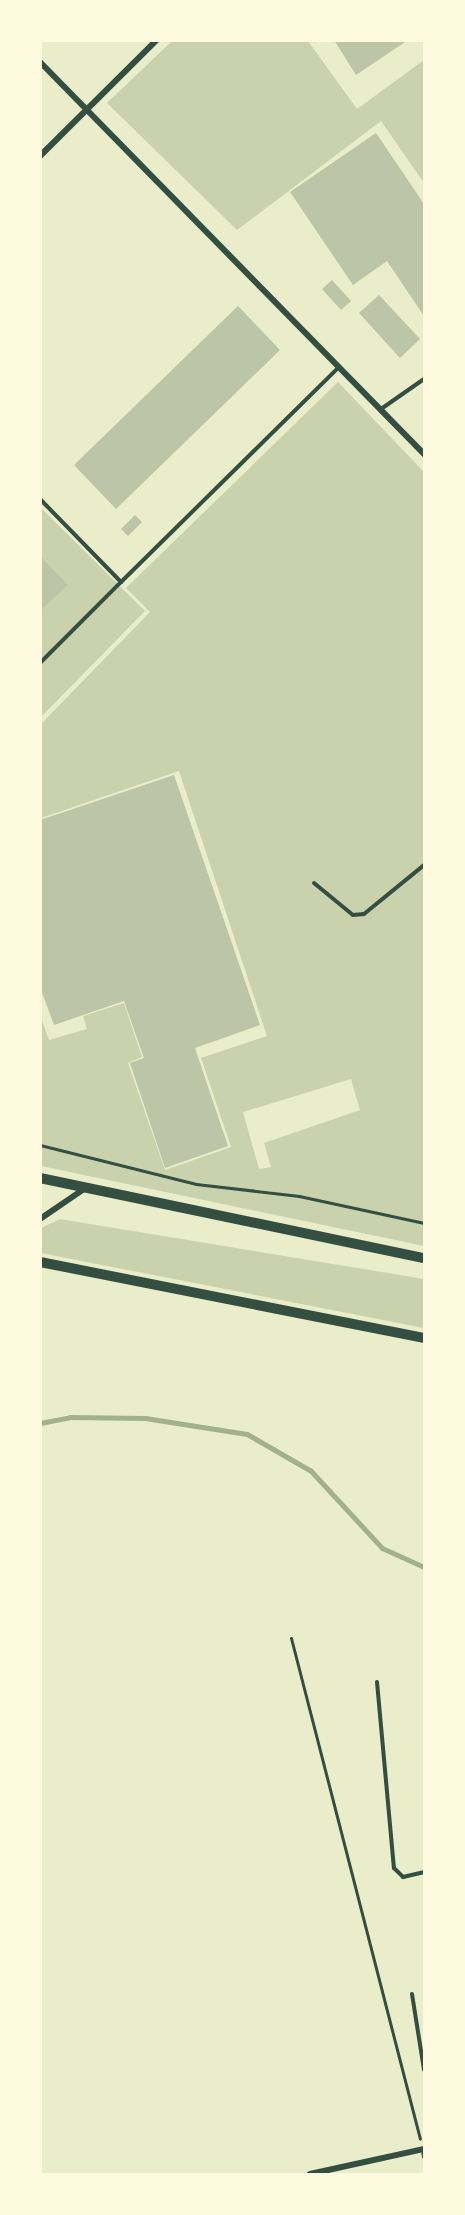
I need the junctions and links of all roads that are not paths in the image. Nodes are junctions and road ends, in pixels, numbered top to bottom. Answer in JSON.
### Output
{"nodes":[{"id":1,"x":157,"y":40,"type":"edge"},
{"id":2,"x":40,"y":63,"type":"edge"},
{"id":3,"x":86,"y":110,"type":"junction"},
{"id":4,"x":40,"y":156,"type":"edge"},
{"id":5,"x":340,"y":367,"type":"junction"},
{"id":6,"x":424,"y":378,"type":"edge"},
{"id":7,"x":381,"y":409,"type":"junction"},
{"id":8,"x":424,"y":454,"type":"edge"},
{"id":9,"x":40,"y":499,"type":"edge"},
{"id":10,"x":121,"y":582,"type":"junction"},
{"id":11,"x":40,"y":663,"type":"edge"},
{"id":12,"x":424,"y":865,"type":"edge"},
{"id":13,"x":314,"y":883,"type":"dead end"},
{"id":14,"x":40,"y":1178,"type":"edge"},
{"id":15,"x":84,"y":1189,"type":"junction"},
{"id":16,"x":40,"y":1219,"type":"edge"},
{"id":17,"x":424,"y":1258,"type":"edge"},
{"id":18,"x":40,"y":1262,"type":"edge"},
{"id":19,"x":424,"y":1338,"type":"edge"},
{"id":20,"x":378,"y":1682,"type":"dead end"},
{"id":21,"x":424,"y":1872,"type":"edge"},
{"id":22,"x":412,"y":1994,"type":"dead end"},
{"id":23,"x":424,"y":2070,"type":"edge"},
{"id":24,"x":424,"y":2152,"type":"edge"},
{"id":25,"x":314,"y":2174,"type":"edge"}],
"edges":[{"from":1,"to":3,"type":"street"},
{"from":2,"to":3,"type":"street"},
{"from":3,"to":4,"type":"street"},
{"from":3,"to":5,"type":"street"},
{"from":5,"to":7,"type":"street"},
{"from":5,"to":10,"type":"lane"},
{"from":6,"to":7,"type":"lane"},
{"from":7,"to":8,"type":"street"},
{"from":9,"to":10,"type":"lane"},
{"from":10,"to":11,"type":"lane"},
{"from":12,"to":13,"type":"lane"},
{"from":14,"to":15,"type":"main road"},
{"from":15,"to":16,"type":"street"},
{"from":15,"to":17,"type":"main road"},
{"from":18,"to":19,"type":"main road"},
{"from":20,"to":21,"type":"lane"},
{"from":22,"to":23,"type":"lane"},
{"from":24,"to":25,"type":"street"}]}
